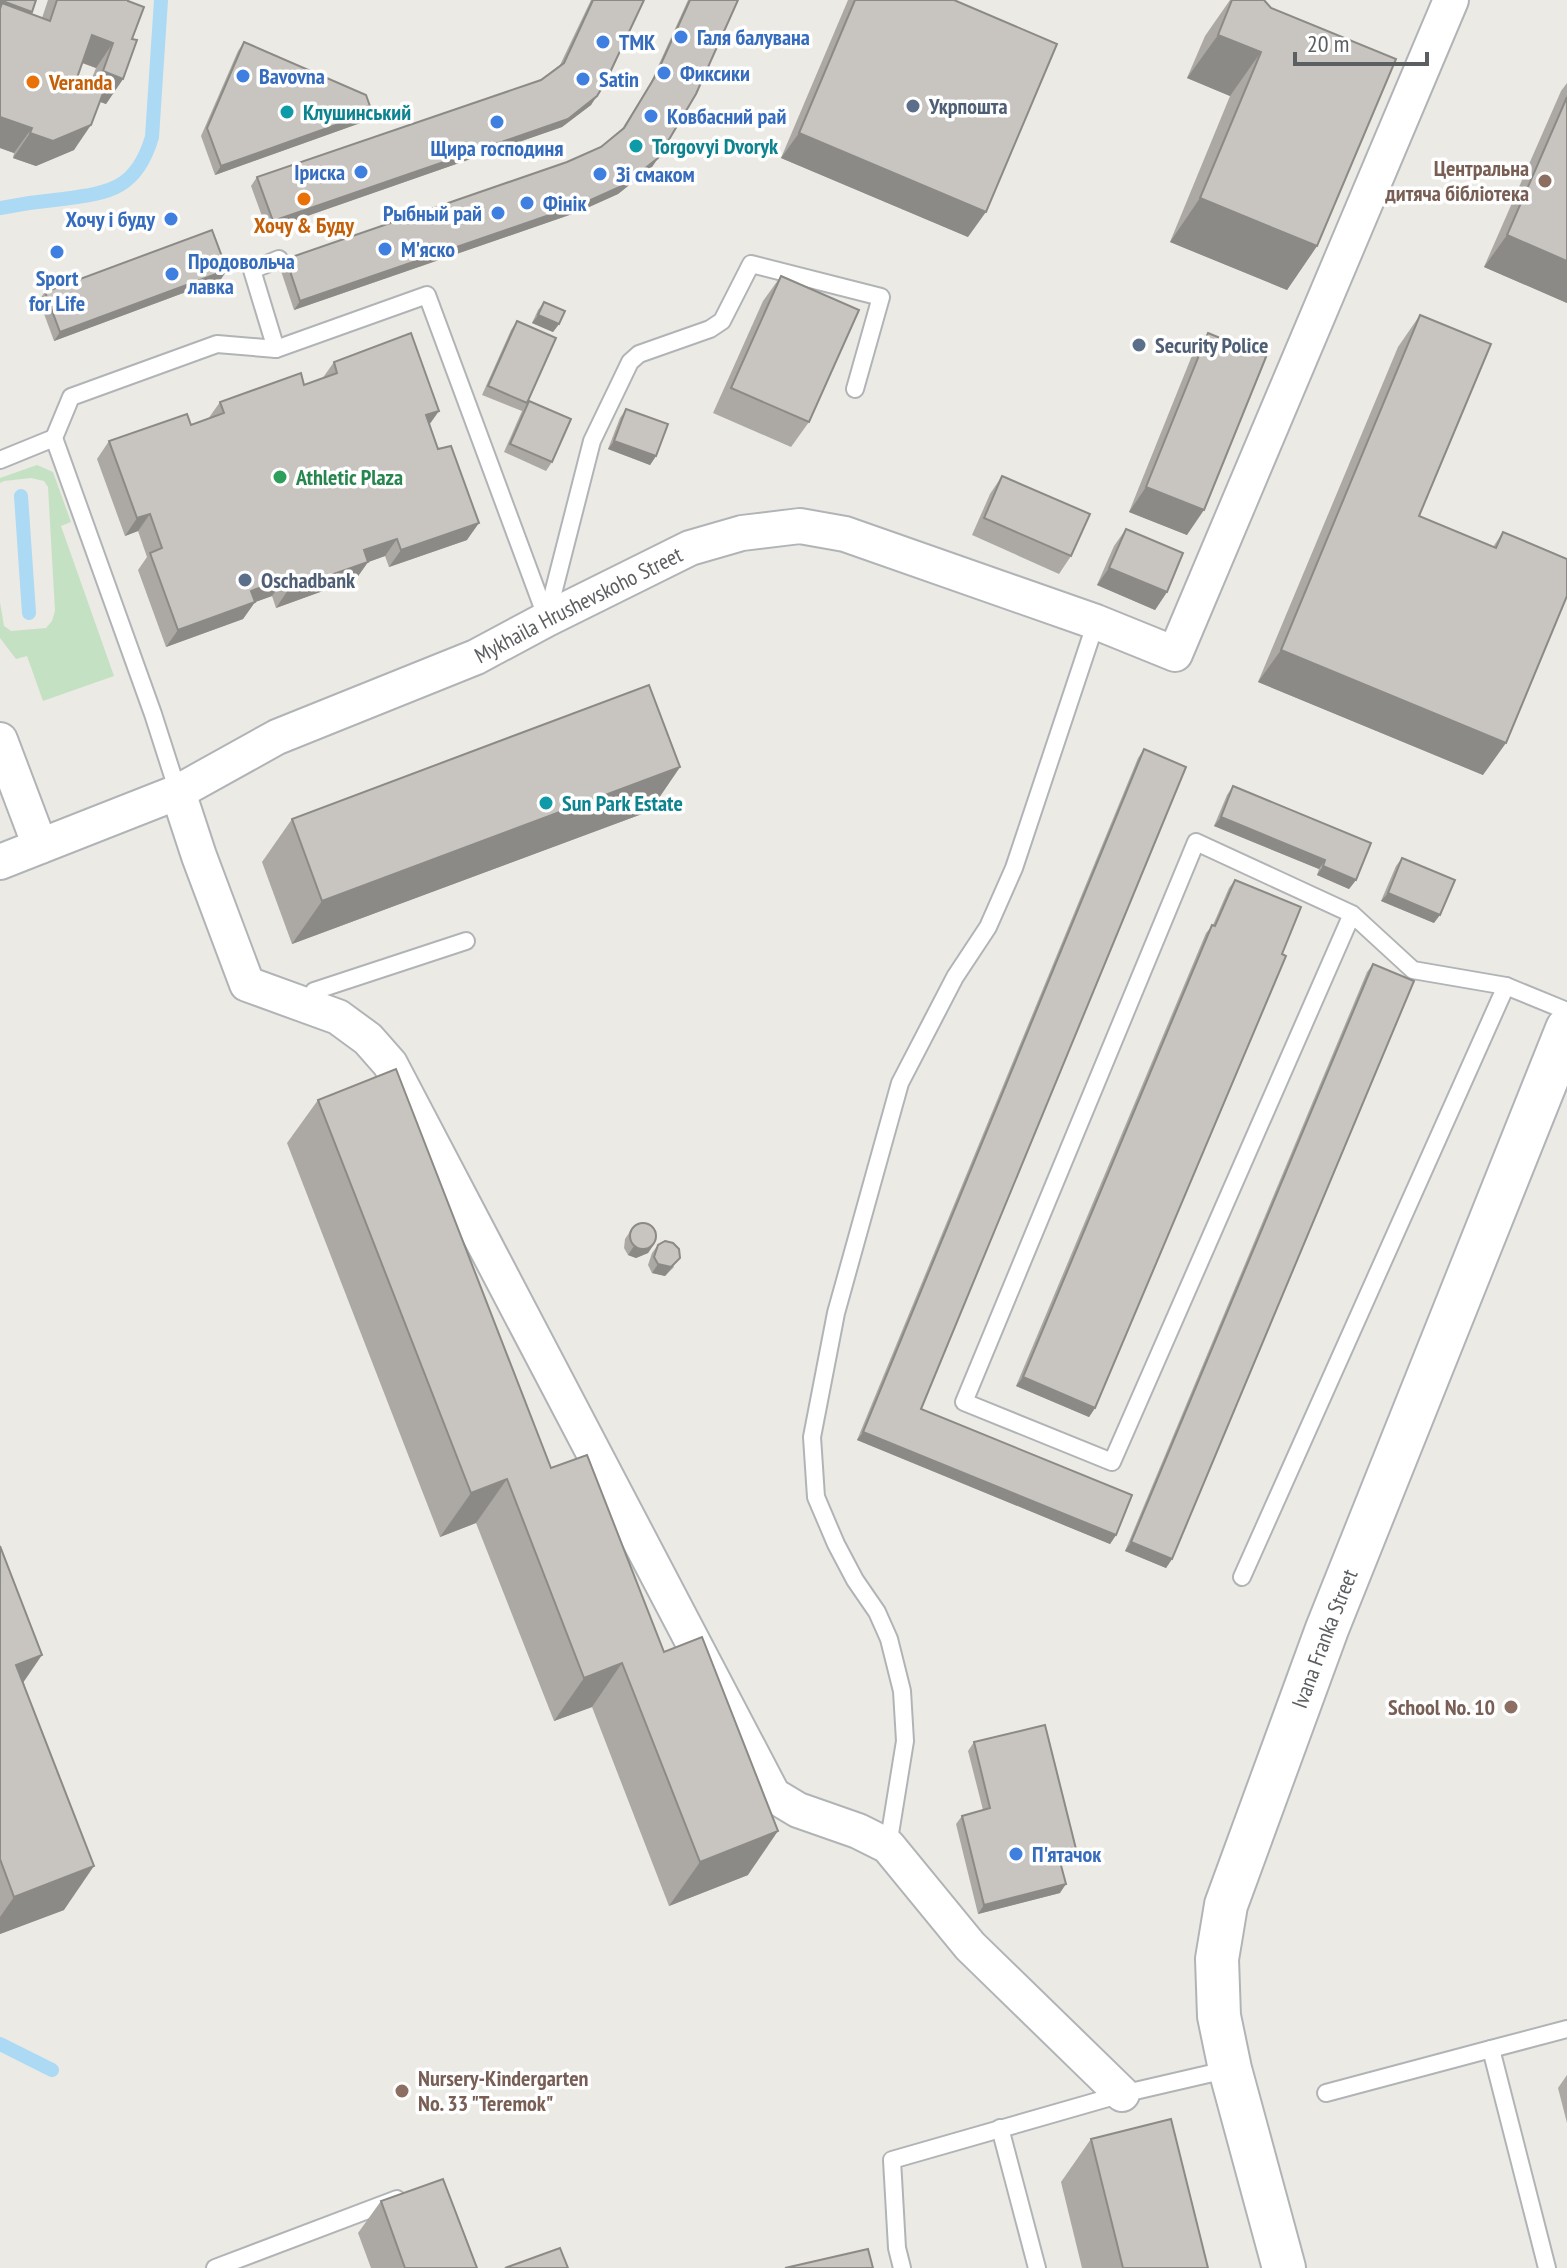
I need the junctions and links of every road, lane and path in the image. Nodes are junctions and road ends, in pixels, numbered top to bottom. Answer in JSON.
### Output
{"nodes":[{"id":1,"x":1451,"y":0,"type":"edge"},
{"id":2,"x":279,"y":259,"type":"dead end"},
{"id":3,"x":276,"y":349,"type":"junction"},
{"id":4,"x":855,"y":389,"type":"dead end"},
{"id":5,"x":54,"y":438,"type":"junction"},
{"id":6,"x":0,"y":460,"type":"edge"},
{"id":7,"x":547,"y":619,"type":"junction"},
{"id":8,"x":1096,"y":622,"type":"junction"},
{"id":9,"x":0,"y":740,"type":"edge"},
{"id":10,"x":178,"y":792,"type":"junction"},
{"id":11,"x":40,"y":846,"type":"junction"},
{"id":12,"x":0,"y":862,"type":"edge"},
{"id":13,"x":1352,"y":914,"type":"junction"},
{"id":14,"x":466,"y":941,"type":"dead end"},
{"id":15,"x":1506,"y":986,"type":"junction"},
{"id":16,"x":305,"y":1005,"type":"junction"},
{"id":17,"x":1567,"y":1011,"type":"edge"},
{"id":18,"x":1567,"y":1029,"type":"edge"},
{"id":19,"x":1242,"y":1577,"type":"dead end"},
{"id":20,"x":888,"y":1846,"type":"junction"},
{"id":21,"x":1567,"y":2029,"type":"edge"},
{"id":22,"x":1491,"y":2049,"type":"junction"},
{"id":23,"x":1230,"y":2069,"type":"junction"},
{"id":24,"x":1326,"y":2093,"type":"dead end"},
{"id":25,"x":1122,"y":2094,"type":"junction"},
{"id":26,"x":1000,"y":2128,"type":"junction"},
{"id":27,"x":415,"y":2193,"type":"edge"},
{"id":28,"x":215,"y":2268,"type":"edge"},
{"id":29,"x":902,"y":2268,"type":"edge"},
{"id":30,"x":1037,"y":2268,"type":"edge"},
{"id":31,"x":1284,"y":2268,"type":"edge"},
{"id":32,"x":1547,"y":2268,"type":"edge"}],
"edges":[{"from":1,"to":8,"type":"street","name":"Mykhaila Hrushevskoho Street"},
{"from":2,"to":3,"type":"lane"},
{"from":3,"to":5,"type":"lane"},
{"from":3,"to":7,"type":"lane"},
{"from":4,"to":7,"type":"lane"},
{"from":5,"to":6,"type":"lane"},
{"from":5,"to":10,"type":"lane"},
{"from":7,"to":8,"type":"street","name":"Mykhaila Hrushevskoho Street"},
{"from":7,"to":10,"type":"street","name":"Mykhaila Hrushevskoho Street"},
{"from":8,"to":20,"type":"lane"},
{"from":9,"to":11,"type":"street"},
{"from":10,"to":11,"type":"street","name":"Mykhaila Hrushevskoho Street"},
{"from":10,"to":16,"type":"street"},
{"from":11,"to":12,"type":"street","name":"Mykhaila Hrushevskoho Street"},
{"from":13,"to":13,"type":"lane"},
{"from":13,"to":15,"type":"lane"},
{"from":14,"to":16,"type":"lane"},
{"from":15,"to":17,"type":"lane"},
{"from":15,"to":19,"type":"lane"},
{"from":16,"to":20,"type":"street"},
{"from":18,"to":23,"type":"street","name":"Ivana Franka Street"},
{"from":20,"to":25,"type":"street"},
{"from":21,"to":22,"type":"lane"},
{"from":22,"to":24,"type":"lane"},
{"from":22,"to":32,"type":"lane"},
{"from":23,"to":25,"type":"lane"},
{"from":23,"to":31,"type":"street","name":"Ivana Franka Street"},
{"from":25,"to":26,"type":"lane"},
{"from":26,"to":29,"type":"lane"},
{"from":26,"to":30,"type":"lane"},
{"from":27,"to":28,"type":"lane"}]}
